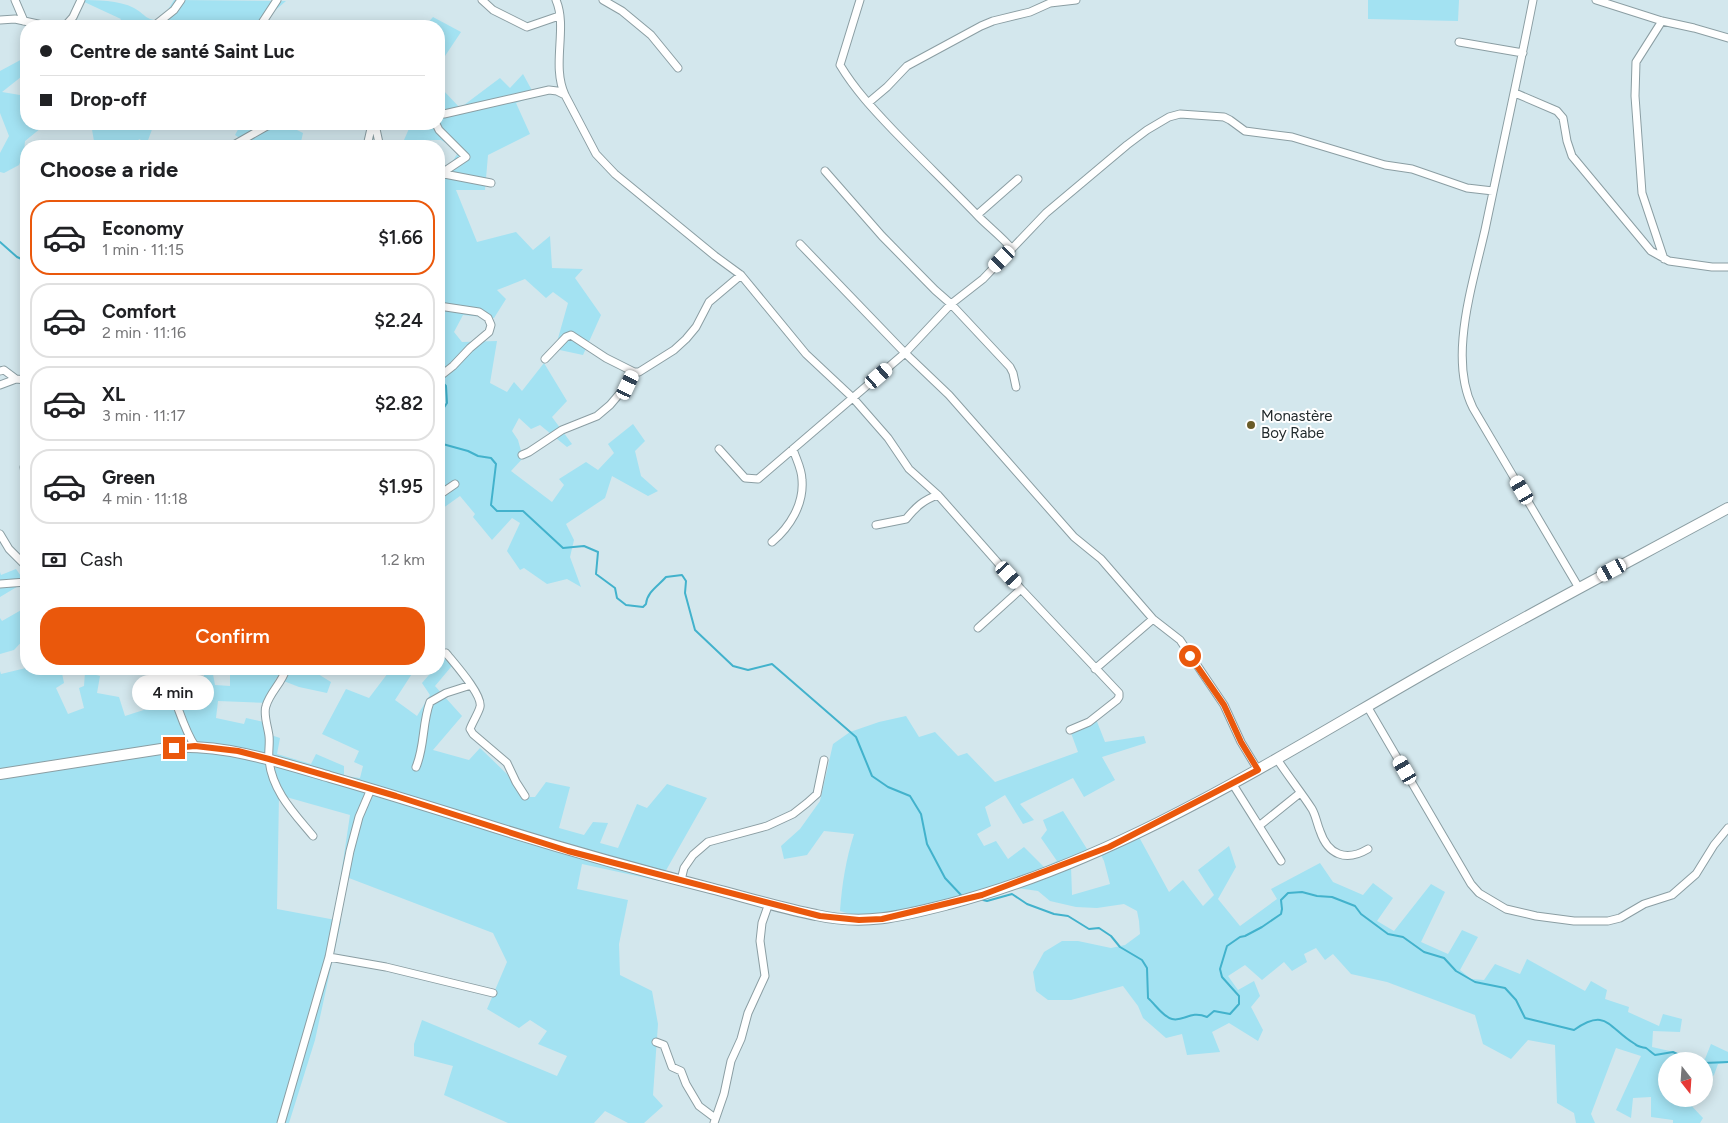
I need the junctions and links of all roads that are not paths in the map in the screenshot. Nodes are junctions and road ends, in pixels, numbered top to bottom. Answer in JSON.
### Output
{"nodes":[{"id":1,"x":15,"y":0,"type":"edge"},
{"id":2,"x":81,"y":0,"type":"edge"},
{"id":3,"x":181,"y":0,"type":"edge"},
{"id":4,"x":276,"y":0,"type":"edge"},
{"id":5,"x":482,"y":0,"type":"edge"},
{"id":6,"x":556,"y":0,"type":"edge"},
{"id":7,"x":603,"y":0,"type":"edge"},
{"id":8,"x":860,"y":0,"type":"edge"},
{"id":9,"x":1076,"y":0,"type":"edge"},
{"id":10,"x":1533,"y":0,"type":"edge"},
{"id":11,"x":1596,"y":0,"type":"edge"},
{"id":12,"x":1051,"y":2,"type":"edge"},
{"id":13,"x":559,"y":16,"type":"junction"},
{"id":14,"x":0,"y":20,"type":"edge"},
{"id":15,"x":20,"y":20,"type":"edge"},
{"id":16,"x":24,"y":20,"type":"edge"},
{"id":17,"x":70,"y":20,"type":"edge"},
{"id":18,"x":162,"y":20,"type":"edge"},
{"id":19,"x":264,"y":20,"type":"edge"},
{"id":20,"x":1662,"y":21,"type":"junction"},
{"id":21,"x":1728,"y":38,"type":"edge"},
{"id":22,"x":1459,"y":42,"type":"dead end"},
{"id":23,"x":1523,"y":54,"type":"junction"},
{"id":24,"x":678,"y":68,"type":"dead end"},
{"id":25,"x":1515,"y":93,"type":"junction"},
{"id":26,"x":565,"y":95,"type":"junction"},
{"id":27,"x":868,"y":103,"type":"junction"},
{"id":28,"x":445,"y":114,"type":"edge"},
{"id":29,"x":260,"y":130,"type":"edge"},
{"id":30,"x":439,"y":130,"type":"edge"},
{"id":31,"x":242,"y":140,"type":"edge"},
{"id":32,"x":445,"y":170,"type":"edge"},
{"id":33,"x":824,"y":171,"type":"dead end"},
{"id":34,"x":445,"y":175,"type":"edge"},
{"id":35,"x":1018,"y":180,"type":"dead end"},
{"id":36,"x":491,"y":183,"type":"dead end"},
{"id":37,"x":1493,"y":191,"type":"junction"},
{"id":38,"x":978,"y":215,"type":"junction"},
{"id":39,"x":800,"y":244,"type":"dead end"},
{"id":40,"x":1012,"y":249,"type":"junction"},
{"id":41,"x":1664,"y":259,"type":"junction"},
{"id":42,"x":1728,"y":267,"type":"edge"},
{"id":43,"x":741,"y":275,"type":"junction"},
{"id":44,"x":951,"y":304,"type":"junction"},
{"id":45,"x":445,"y":307,"type":"edge"},
{"id":46,"x":905,"y":353,"type":"junction"},
{"id":47,"x":545,"y":359,"type":"dead end"},
{"id":48,"x":0,"y":371,"type":"edge"},
{"id":49,"x":634,"y":372,"type":"junction"},
{"id":50,"x":445,"y":373,"type":"edge"},
{"id":51,"x":16,"y":379,"type":"junction"},
{"id":52,"x":20,"y":379,"type":"edge"},
{"id":53,"x":0,"y":385,"type":"edge"},
{"id":54,"x":1016,"y":387,"type":"dead end"},
{"id":55,"x":853,"y":398,"type":"junction"},
{"id":56,"x":719,"y":449,"type":"dead end"},
{"id":57,"x":793,"y":449,"type":"junction"},
{"id":58,"x":522,"y":455,"type":"dead end"},
{"id":59,"x":455,"y":484,"type":"dead end"},
{"id":60,"x":445,"y":491,"type":"edge"},
{"id":61,"x":938,"y":495,"type":"junction"},
{"id":62,"x":1728,"y":508,"type":"edge"},
{"id":63,"x":876,"y":526,"type":"dead end"},
{"id":64,"x":0,"y":534,"type":"edge"},
{"id":65,"x":772,"y":542,"type":"dead end"},
{"id":66,"x":20,"y":560,"type":"edge"},
{"id":67,"x":20,"y":582,"type":"edge"},
{"id":68,"x":0,"y":584,"type":"edge"},
{"id":69,"x":1579,"y":588,"type":"junction"},
{"id":70,"x":1021,"y":589,"type":"junction"},
{"id":71,"x":1153,"y":619,"type":"junction"},
{"id":72,"x":978,"y":628,"type":"dead end"},
{"id":73,"x":446,"y":652,"type":"dead end"},
{"id":74,"x":1095,"y":669,"type":"junction"},
{"id":75,"x":162,"y":675,"type":"edge"},
{"id":76,"x":284,"y":675,"type":"edge"},
{"id":77,"x":471,"y":685,"type":"junction"},
{"id":78,"x":1367,"y":706,"type":"junction"},
{"id":79,"x":1070,"y":730,"type":"dead end"},
{"id":80,"x":195,"y":746,"type":"junction"},
{"id":81,"x":269,"y":759,"type":"junction"},
{"id":82,"x":1277,"y":759,"type":"junction"},
{"id":83,"x":824,"y":760,"type":"dead end"},
{"id":84,"x":416,"y":767,"type":"dead end"},
{"id":85,"x":1258,"y":770,"type":"junction"},
{"id":86,"x":0,"y":774,"type":"edge"},
{"id":87,"x":1232,"y":783,"type":"junction"},
{"id":88,"x":371,"y":789,"type":"junction"},
{"id":89,"x":1300,"y":793,"type":"junction"},
{"id":90,"x":525,"y":796,"type":"dead end"},
{"id":91,"x":1259,"y":826,"type":"junction"},
{"id":92,"x":1728,"y":828,"type":"edge"},
{"id":93,"x":313,"y":836,"type":"dead end"},
{"id":94,"x":1368,"y":849,"type":"dead end"},
{"id":95,"x":1281,"y":861,"type":"dead end"},
{"id":96,"x":680,"y":880,"type":"junction"},
{"id":97,"x":769,"y":903,"type":"junction"},
{"id":98,"x":329,"y":957,"type":"junction"},
{"id":99,"x":494,"y":993,"type":"dead end"},
{"id":100,"x":656,"y":1042,"type":"dead end"},
{"id":101,"x":714,"y":1121,"type":"edge"},
{"id":102,"x":281,"y":1123,"type":"edge"}],
"edges":[{"from":1,"to":16,"type":"street"},
{"from":2,"to":17,"type":"street"},
{"from":3,"to":18,"type":"street"},
{"from":4,"to":19,"type":"street"},
{"from":5,"to":13,"type":"street"},
{"from":6,"to":13,"type":"street"},
{"from":7,"to":24,"type":"street"},
{"from":8,"to":27,"type":"street"},
{"from":9,"to":12,"type":"street"},
{"from":10,"to":23,"type":"street"},
{"from":11,"to":20,"type":"street"},
{"from":12,"to":27,"type":"street"},
{"from":13,"to":26,"type":"street"},
{"from":14,"to":15,"type":"street"},
{"from":20,"to":21,"type":"street"},
{"from":20,"to":41,"type":"street"},
{"from":22,"to":23,"type":"street"},
{"from":23,"to":25,"type":"street"},
{"from":25,"to":37,"type":"street"},
{"from":25,"to":41,"type":"street"},
{"from":26,"to":28,"type":"street"},
{"from":26,"to":43,"type":"street"},
{"from":27,"to":38,"type":"street"},
{"from":29,"to":31,"type":"street"},
{"from":30,"to":32,"type":"street"},
{"from":33,"to":44,"type":"street"},
{"from":34,"to":36,"type":"street"},
{"from":35,"to":38,"type":"street"},
{"from":37,"to":40,"type":"street"},
{"from":37,"to":69,"type":"street"},
{"from":38,"to":40,"type":"street"},
{"from":39,"to":46,"type":"street"},
{"from":40,"to":44,"type":"street"},
{"from":41,"to":42,"type":"street"},
{"from":43,"to":49,"type":"street"},
{"from":43,"to":55,"type":"street"},
{"from":44,"to":46,"type":"street"},
{"from":44,"to":54,"type":"street"},
{"from":45,"to":50,"type":"street"},
{"from":46,"to":55,"type":"street"},
{"from":46,"to":71,"type":"street"},
{"from":47,"to":49,"type":"street"},
{"from":48,"to":51,"type":"street"},
{"from":49,"to":58,"type":"street"},
{"from":51,"to":52,"type":"street"},
{"from":51,"to":53,"type":"street"},
{"from":55,"to":57,"type":"street"},
{"from":55,"to":61,"type":"street"},
{"from":56,"to":57,"type":"street"},
{"from":57,"to":65,"type":"street"},
{"from":59,"to":60,"type":"street"},
{"from":61,"to":63,"type":"street"},
{"from":61,"to":70,"type":"street"},
{"from":62,"to":69,"type":"main road"},
{"from":64,"to":66,"type":"street"},
{"from":67,"to":68,"type":"street"},
{"from":69,"to":78,"type":"main road"},
{"from":70,"to":72,"type":"street"},
{"from":70,"to":74,"type":"street"},
{"from":71,"to":74,"type":"street"},
{"from":71,"to":85,"type":"street"},
{"from":73,"to":77,"type":"street"},
{"from":74,"to":79,"type":"street"},
{"from":75,"to":80,"type":"street"},
{"from":76,"to":81,"type":"street"},
{"from":77,"to":84,"type":"street"},
{"from":77,"to":90,"type":"street"},
{"from":78,"to":82,"type":"main road"},
{"from":78,"to":92,"type":"street"},
{"from":80,"to":81,"type":"main road"},
{"from":80,"to":86,"type":"main road"},
{"from":81,"to":88,"type":"main road"},
{"from":81,"to":93,"type":"street"},
{"from":82,"to":85,"type":"main road"},
{"from":82,"to":89,"type":"street"},
{"from":83,"to":96,"type":"street"},
{"from":85,"to":87,"type":"main road"},
{"from":87,"to":91,"type":"street"},
{"from":87,"to":97,"type":"main road"},
{"from":88,"to":96,"type":"main road"},
{"from":88,"to":98,"type":"street"},
{"from":89,"to":91,"type":"street"},
{"from":89,"to":94,"type":"street"},
{"from":91,"to":95,"type":"street"},
{"from":96,"to":97,"type":"main road"},
{"from":97,"to":101,"type":"street"},
{"from":98,"to":99,"type":"street"},
{"from":98,"to":102,"type":"street"},
{"from":100,"to":101,"type":"street"}]}
